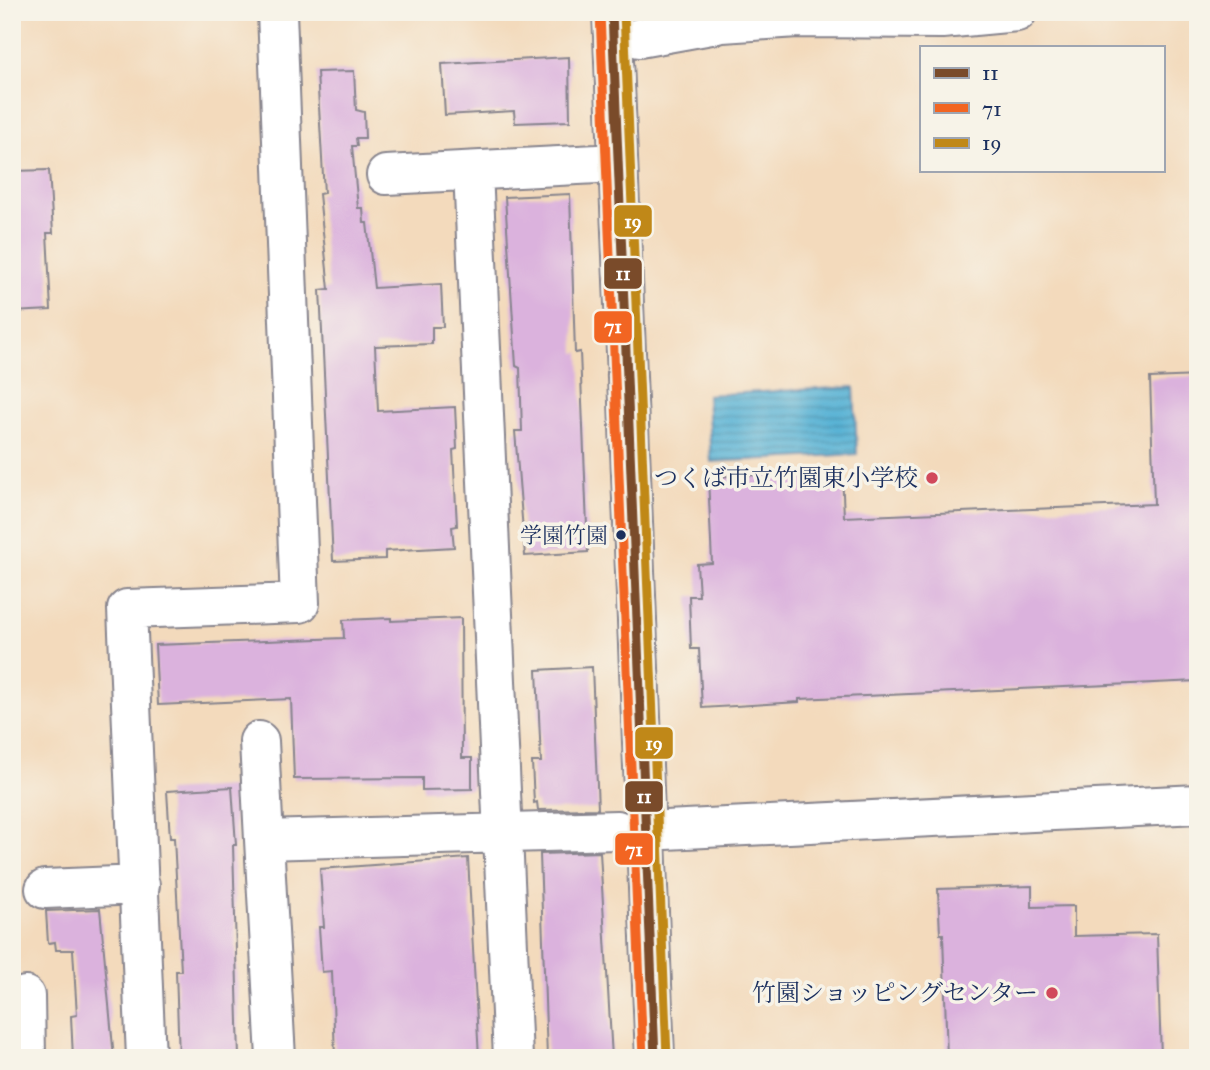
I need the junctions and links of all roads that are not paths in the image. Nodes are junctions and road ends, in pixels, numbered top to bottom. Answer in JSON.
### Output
{"nodes":[{"id":1,"x":277,"y":12,"type":"edge"},
{"id":2,"x":612,"y":12,"type":"edge"},
{"id":3,"x":1017,"y":12,"type":"edge"},
{"id":4,"x":639,"y":38,"type":"dead end"},
{"id":5,"x":617,"y":163,"type":"junction"},
{"id":6,"x":473,"y":171,"type":"junction"},
{"id":7,"x":386,"y":175,"type":"dead end"},
{"id":8,"x":259,"y":741,"type":"dead end"},
{"id":9,"x":1198,"y":804,"type":"edge"},
{"id":10,"x":631,"y":830,"type":"junction"},
{"id":11,"x":503,"y":833,"type":"junction"},
{"id":12,"x":264,"y":839,"type":"junction"},
{"id":13,"x":140,"y":885,"type":"junction"},
{"id":14,"x":45,"y":889,"type":"dead end"},
{"id":15,"x":24,"y":996,"type":"dead end"},
{"id":16,"x":26,"y":1058,"type":"edge"},
{"id":17,"x":146,"y":1058,"type":"edge"},
{"id":18,"x":276,"y":1058,"type":"edge"},
{"id":19,"x":513,"y":1058,"type":"edge"},
{"id":20,"x":655,"y":1058,"type":"edge"}],
"edges":[{"from":1,"to":13,"type":"street"},
{"from":2,"to":5,"type":"street"},
{"from":3,"to":4,"type":"street"},
{"from":5,"to":6,"type":"street"},
{"from":5,"to":10,"type":"street"},
{"from":6,"to":7,"type":"street"},
{"from":6,"to":11,"type":"street"},
{"from":8,"to":12,"type":"street"},
{"from":9,"to":10,"type":"street"},
{"from":10,"to":11,"type":"street"},
{"from":10,"to":20,"type":"street"},
{"from":11,"to":12,"type":"street"},
{"from":11,"to":19,"type":"street"},
{"from":12,"to":18,"type":"street"},
{"from":13,"to":14,"type":"street"},
{"from":13,"to":17,"type":"street"},
{"from":15,"to":16,"type":"street"}]}
